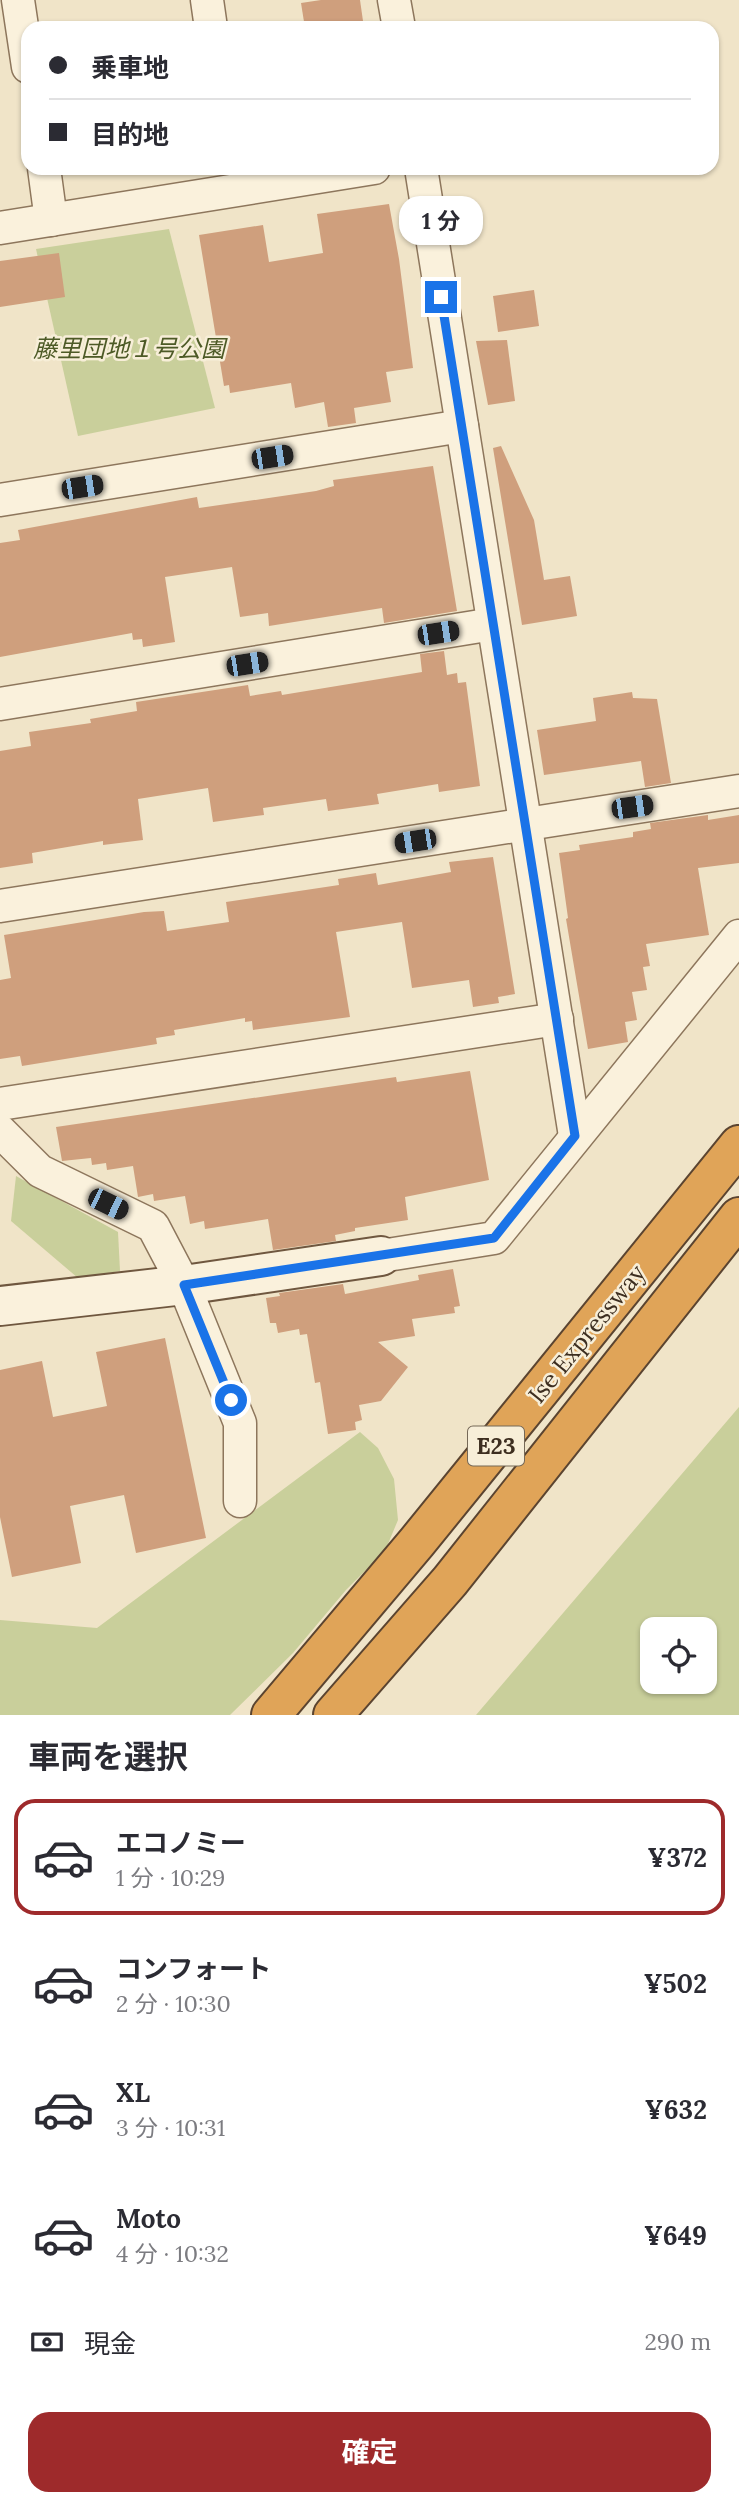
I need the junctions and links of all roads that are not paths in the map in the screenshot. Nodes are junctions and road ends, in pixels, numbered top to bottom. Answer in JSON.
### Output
{"nodes":[{"id":1,"x":18,"y":0,"type":"edge"},
{"id":2,"x":206,"y":0,"type":"edge"},
{"id":3,"x":394,"y":0,"type":"edge"},
{"id":4,"x":21,"y":21,"type":"edge"},
{"id":5,"x":210,"y":21,"type":"edge"},
{"id":6,"x":398,"y":21,"type":"edge"},
{"id":7,"x":45,"y":175,"type":"edge"},
{"id":8,"x":286,"y":175,"type":"edge"},
{"id":9,"x":422,"y":175,"type":"edge"},
{"id":10,"x":235,"y":179,"type":"edge"},
{"id":11,"x":51,"y":220,"type":"junction"},
{"id":12,"x":0,"y":228,"type":"edge"},
{"id":13,"x":462,"y":426,"type":"junction"},
{"id":14,"x":0,"y":500,"type":"edge"},
{"id":15,"x":493,"y":624,"type":"junction"},
{"id":16,"x":0,"y":704,"type":"edge"},
{"id":17,"x":739,"y":791,"type":"edge"},
{"id":18,"x":525,"y":823,"type":"junction"},
{"id":19,"x":0,"y":906,"type":"edge"},
{"id":20,"x":739,"y":936,"type":"edge"},
{"id":21,"x":556,"y":1018,"type":"junction"},
{"id":22,"x":0,"y":1104,"type":"edge"},
{"id":23,"x":0,"y":1131,"type":"edge"},
{"id":24,"x":575,"y":1136,"type":"junction"},
{"id":25,"x":728,"y":1160,"type":"edge"},
{"id":26,"x":739,"y":1217,"type":"edge"},
{"id":27,"x":381,"y":1256,"type":"joint"},
{"id":28,"x":184,"y":1285,"type":"junction"},
{"id":29,"x":0,"y":1306,"type":"edge"},
{"id":30,"x":240,"y":1501,"type":"dead end"},
{"id":31,"x":271,"y":1715,"type":"edge"},
{"id":32,"x":333,"y":1715,"type":"edge"}],
"edges":[{"from":1,"to":4,"type":"street"},
{"from":2,"to":5,"type":"street"},
{"from":3,"to":6,"type":"street"},
{"from":7,"to":11,"type":"street"},
{"from":8,"to":10,"type":"street"},
{"from":9,"to":13,"type":"street"},
{"from":10,"to":11,"type":"street"},
{"from":11,"to":12,"type":"street"},
{"from":13,"to":14,"type":"street"},
{"from":13,"to":15,"type":"street"},
{"from":15,"to":16,"type":"street"},
{"from":15,"to":18,"type":"street"},
{"from":17,"to":18,"type":"street"},
{"from":18,"to":19,"type":"street"},
{"from":18,"to":21,"type":"street"},
{"from":20,"to":24,"type":"street"},
{"from":21,"to":22,"type":"street"},
{"from":21,"to":24,"type":"street"},
{"from":23,"to":28,"type":"street"},
{"from":24,"to":27,"type":"street"},
{"from":25,"to":31,"type":"highway","name":"Ise Expressway","number":"E23"},
{"from":26,"to":32,"type":"highway","name":"Ise Expressway","number":"E23"},
{"from":27,"to":28,"type":"street"},
{"from":28,"to":29,"type":"street"},
{"from":28,"to":30,"type":"street"}]}
